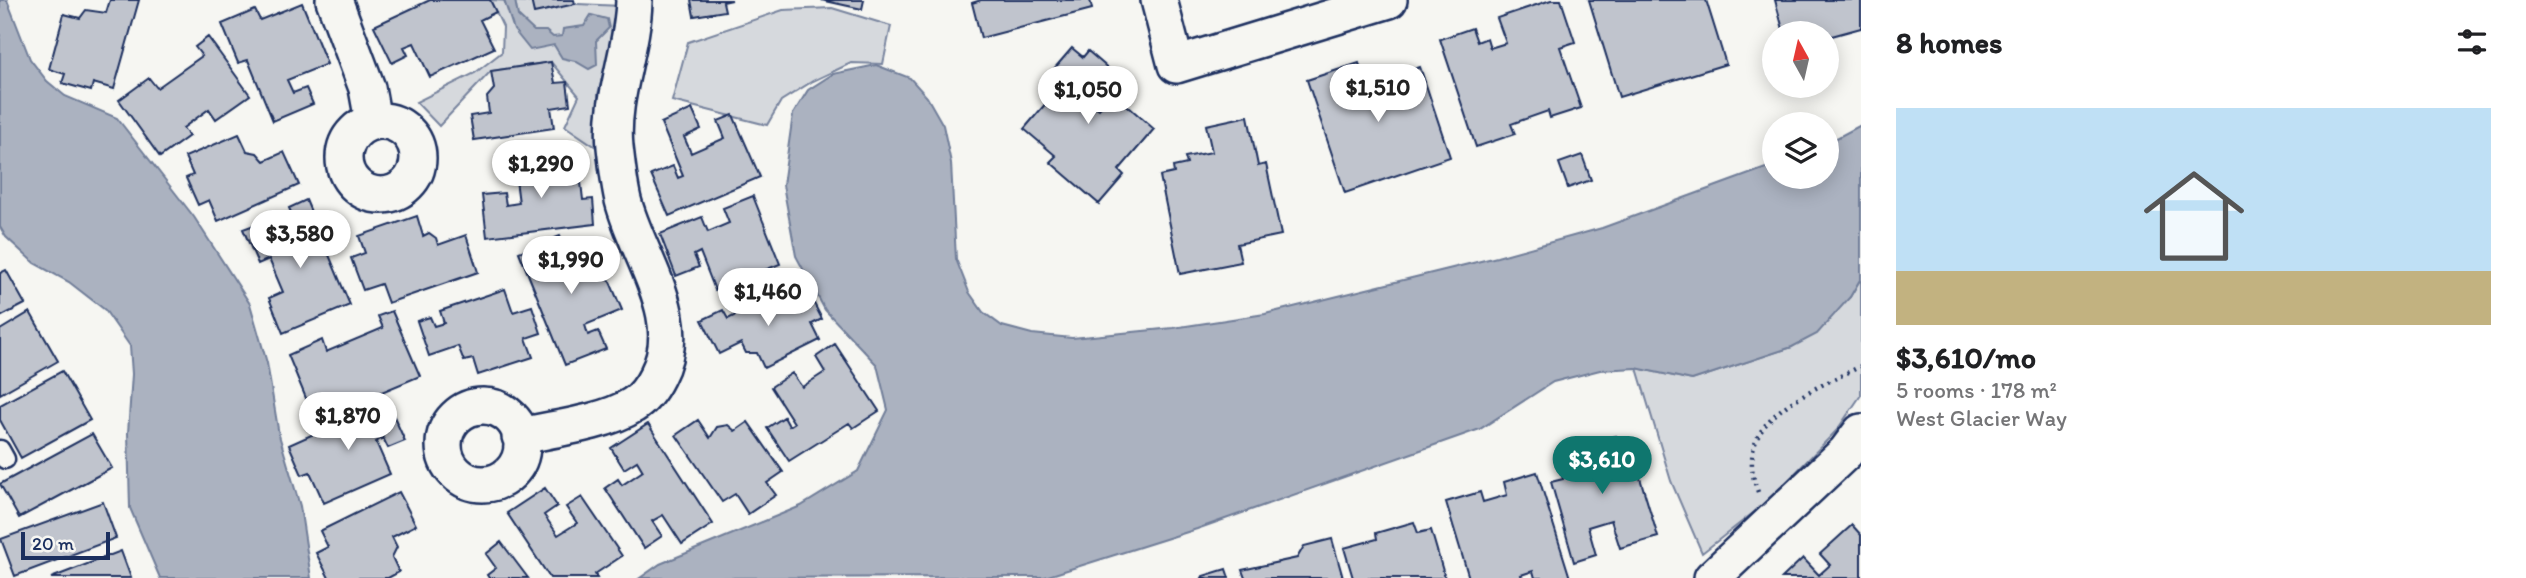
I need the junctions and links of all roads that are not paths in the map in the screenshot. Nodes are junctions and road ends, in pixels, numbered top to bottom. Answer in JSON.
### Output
{"nodes":[{"id":1,"x":334,"y":0,"type":"edge"},
{"id":2,"x":634,"y":0,"type":"edge"},
{"id":3,"x":1159,"y":0,"type":"edge"},
{"id":4,"x":1389,"y":0,"type":"edge"},
{"id":5,"x":373,"y":121,"type":"dead end"},
{"id":6,"x":1861,"y":432,"type":"edge"},
{"id":7,"x":520,"y":436,"type":"dead end"},
{"id":8,"x":1713,"y":578,"type":"edge"}],
"edges":[{"from":1,"to":5,"type":"street"},
{"from":2,"to":7,"type":"street"},
{"from":3,"to":4,"type":"street"},
{"from":6,"to":8,"type":"street"}]}
